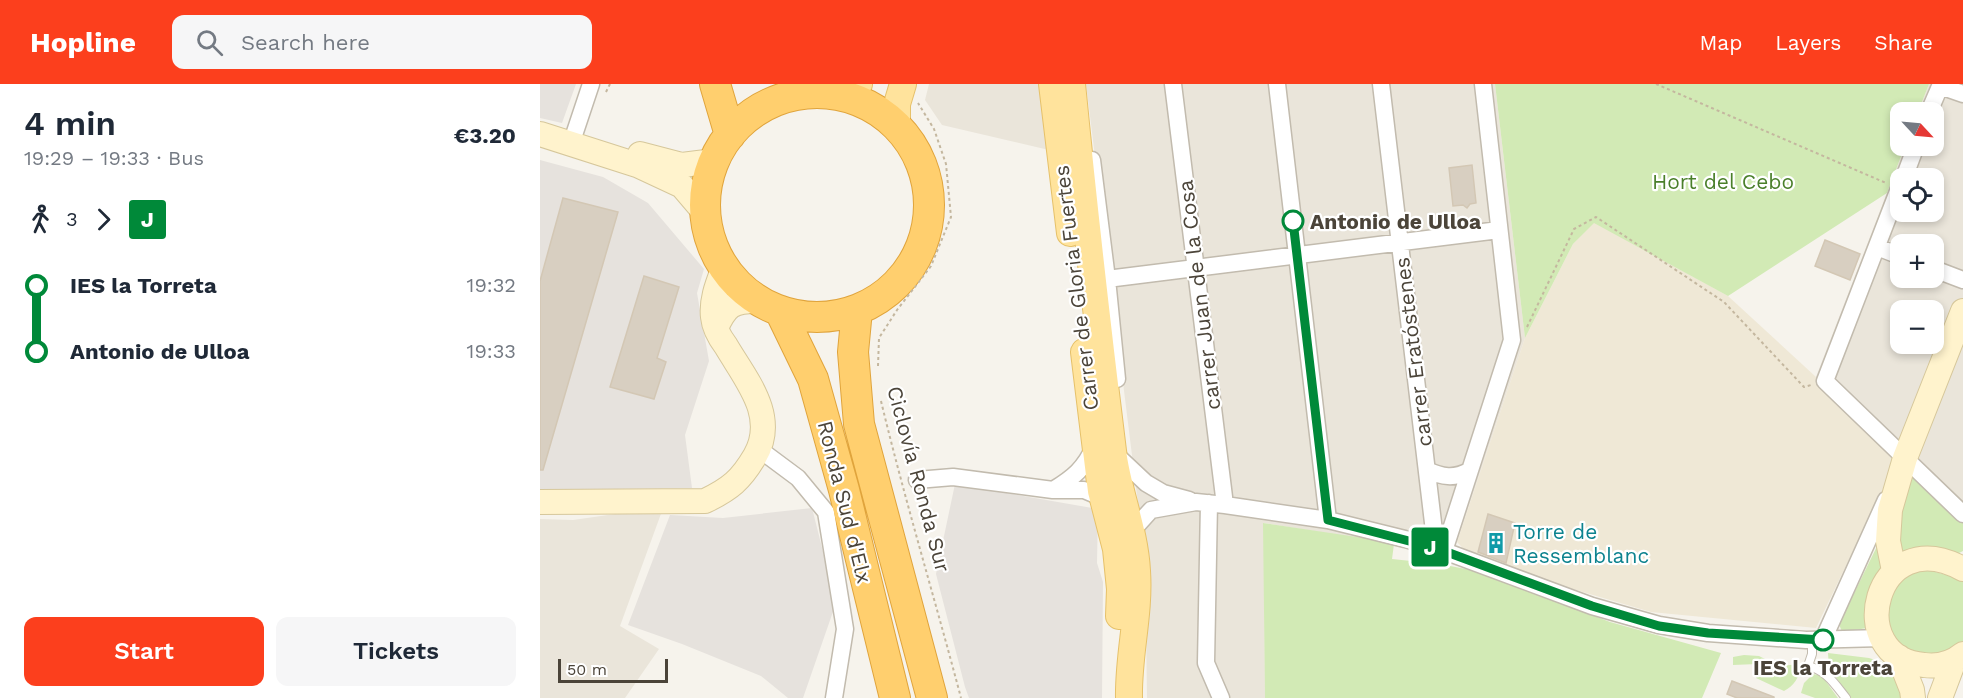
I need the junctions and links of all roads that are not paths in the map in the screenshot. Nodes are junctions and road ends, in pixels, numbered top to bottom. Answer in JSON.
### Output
{"nodes":[{"id":1,"x":591,"y":84,"type":"edge"},
{"id":2,"x":715,"y":84,"type":"edge"},
{"id":3,"x":1052,"y":84,"type":"edge"},
{"id":4,"x":1073,"y":84,"type":"edge"},
{"id":5,"x":1173,"y":84,"type":"edge"},
{"id":6,"x":1277,"y":84,"type":"edge"},
{"id":7,"x":1381,"y":84,"type":"edge"},
{"id":8,"x":1483,"y":84,"type":"edge"},
{"id":9,"x":902,"y":85,"type":"edge"},
{"id":10,"x":1940,"y":85,"type":"edge"},
{"id":11,"x":788,"y":89,"type":"edge"},
{"id":12,"x":849,"y":89,"type":"edge"},
{"id":13,"x":1963,"y":94,"type":"edge"},
{"id":14,"x":1933,"y":102,"type":"edge"},
{"id":15,"x":897,"y":126,"type":"junction"},
{"id":16,"x":540,"y":132,"type":"edge"},
{"id":17,"x":730,"y":135,"type":"junction"},
{"id":18,"x":572,"y":140,"type":"junction"},
{"id":19,"x":714,"y":161,"type":"junction"},
{"id":20,"x":705,"y":213,"type":"junction"},
{"id":21,"x":1890,"y":213,"type":"edge"},
{"id":22,"x":1500,"y":230,"type":"junction"},
{"id":23,"x":1400,"y":243,"type":"junction"},
{"id":24,"x":1877,"y":247,"type":"junction"},
{"id":25,"x":1890,"y":252,"type":"edge"},
{"id":26,"x":1297,"y":255,"type":"junction"},
{"id":27,"x":724,"y":267,"type":"junction"},
{"id":28,"x":1195,"y":267,"type":"junction"},
{"id":29,"x":1944,"y":273,"type":"edge"},
{"id":30,"x":1107,"y":279,"type":"junction"},
{"id":31,"x":1963,"y":280,"type":"edge"},
{"id":32,"x":768,"y":306,"type":"junction"},
{"id":33,"x":857,"y":310,"type":"junction"},
{"id":34,"x":1963,"y":311,"type":"edge"},
{"id":35,"x":716,"y":328,"type":"junction"},
{"id":36,"x":1110,"y":414,"type":"junction"},
{"id":37,"x":1104,"y":448,"type":"junction"},
{"id":38,"x":759,"y":449,"type":"junction"},
{"id":39,"x":1905,"y":458,"type":"junction"},
{"id":40,"x":1427,"y":470,"type":"junction"},
{"id":41,"x":1469,"y":471,"type":"junction"},
{"id":42,"x":917,"y":480,"type":"dead end"},
{"id":43,"x":1053,"y":490,"type":"junction"},
{"id":44,"x":1102,"y":495,"type":"junction"},
{"id":45,"x":540,"y":502,"type":"edge"},
{"id":46,"x":1210,"y":503,"type":"junction"},
{"id":47,"x":1431,"y":513,"type":"junction"},
{"id":48,"x":1963,"y":514,"type":"edge"},
{"id":49,"x":1328,"y":520,"type":"junction"},
{"id":50,"x":1132,"y":531,"type":"junction"},
{"id":51,"x":1405,"y":540,"type":"junction"},
{"id":52,"x":1440,"y":550,"type":"junction"},
{"id":53,"x":1963,"y":569,"type":"edge"},
{"id":54,"x":1894,"y":571,"type":"junction"},
{"id":55,"x":1882,"y":638,"type":"junction"},
{"id":56,"x":1817,"y":640,"type":"junction"},
{"id":57,"x":1899,"y":657,"type":"junction"},
{"id":58,"x":1960,"y":657,"type":"edge"},
{"id":59,"x":834,"y":698,"type":"edge"},
{"id":60,"x":895,"y":698,"type":"edge"},
{"id":61,"x":932,"y":698,"type":"edge"},
{"id":62,"x":1112,"y":698,"type":"edge"},
{"id":63,"x":1130,"y":698,"type":"edge"},
{"id":64,"x":1221,"y":698,"type":"edge"},
{"id":65,"x":1846,"y":698,"type":"edge"},
{"id":66,"x":1913,"y":698,"type":"edge"},
{"id":67,"x":1940,"y":698,"type":"edge"}],
"edges":[{"from":1,"to":18,"type":"street"},
{"from":2,"to":17,"type":"highway"},
{"from":3,"to":37,"type":"main road","name":"Carrer de Gloria Fuertes"},
{"from":4,"to":30,"type":"street","name":"Carrer de Gloria Fuertes"},
{"from":4,"to":36,"type":"main road","name":"Carrer de Gloria Fuertes"},
{"from":5,"to":28,"type":"street","name":"carrer Juan de la Cosa"},
{"from":6,"to":26,"type":"street"},
{"from":7,"to":23,"type":"street","name":"carrer Eratóstenes"},
{"from":8,"to":22,"type":"street"},
{"from":9,"to":15,"type":"main road"},
{"from":10,"to":13,"type":"street"},
{"from":10,"to":14,"type":"street"},
{"from":11,"to":12,"type":"highway","name":"Ronda Sud d'Elx"},
{"from":11,"to":17,"type":"highway","name":"Ronda Sud d'Elx"},
{"from":12,"to":15,"type":"highway","name":"Ronda Sud d'Elx"},
{"from":15,"to":33,"type":"highway","name":"Ronda Sud d'Elx"},
{"from":16,"to":18,"type":"main road"},
{"from":17,"to":19,"type":"highway","name":"Ronda Sud d'Elx"},
{"from":18,"to":19,"type":"main road"},
{"from":18,"to":20,"type":"main road"},
{"from":19,"to":20,"type":"highway","name":"Ronda Sud d'Elx"},
{"from":20,"to":27,"type":"highway","name":"Ronda Sud d'Elx"},
{"from":21,"to":24,"type":"street"},
{"from":22,"to":23,"type":"street"},
{"from":22,"to":41,"type":"street"},
{"from":23,"to":26,"type":"street"},
{"from":23,"to":40,"type":"street","name":"carrer Eratóstenes"},
{"from":24,"to":25,"type":"street"},
{"from":24,"to":39,"type":"street"},
{"from":26,"to":28,"type":"street"},
{"from":26,"to":49,"type":"street"},
{"from":27,"to":32,"type":"highway","name":"Ronda Sud d'Elx"},
{"from":27,"to":35,"type":"main road"},
{"from":28,"to":30,"type":"street"},
{"from":28,"to":46,"type":"street","name":"carrer Juan de la Cosa"},
{"from":29,"to":31,"type":"street"},
{"from":30,"to":36,"type":"street","name":"Carrer de Gloria Fuertes"},
{"from":32,"to":33,"type":"highway","name":"Ronda Sud d'Elx"},
{"from":32,"to":35,"type":"main road"},
{"from":32,"to":60,"type":"highway","name":"Ronda Sud d'Elx"},
{"from":33,"to":61,"type":"highway","name":"Ronda Sud d'Elx"},
{"from":34,"to":39,"type":"main road"},
{"from":35,"to":38,"type":"main road"},
{"from":36,"to":37,"type":"main road","name":"Carrer de Gloria Fuertes"},
{"from":37,"to":43,"type":"street"},
{"from":37,"to":44,"type":"main road","name":"Carrer de Gloria Fuertes"},
{"from":37,"to":46,"type":"street"},
{"from":37,"to":50,"type":"main road"},
{"from":38,"to":45,"type":"main road"},
{"from":38,"to":59,"type":"street"},
{"from":39,"to":48,"type":"street"},
{"from":39,"to":54,"type":"main road"},
{"from":39,"to":56,"type":"street"},
{"from":40,"to":41,"type":"street"},
{"from":40,"to":47,"type":"street","name":"carrer Eratóstenes"},
{"from":41,"to":52,"type":"street"},
{"from":42,"to":43,"type":"street"},
{"from":43,"to":44,"type":"street"},
{"from":44,"to":62,"type":"main road","name":"Carrer de Gloria Fuertes"},
{"from":46,"to":49,"type":"street"},
{"from":46,"to":50,"type":"street"},
{"from":46,"to":64,"type":"street","name":"carrer Juan de la Cosa"},
{"from":47,"to":51,"type":"street"},
{"from":47,"to":52,"type":"street","name":"carrer Eratóstenes"},
{"from":49,"to":51,"type":"street"},
{"from":50,"to":63,"type":"main road"},
{"from":51,"to":52,"type":"street"},
{"from":52,"to":56,"type":"street"},
{"from":53,"to":54,"type":"main road"},
{"from":54,"to":55,"type":"main road"},
{"from":55,"to":56,"type":"street"},
{"from":55,"to":57,"type":"main road"},
{"from":56,"to":65,"type":"lane"},
{"from":57,"to":58,"type":"main road"},
{"from":57,"to":66,"type":"main road"},
{"from":58,"to":67,"type":"main road"}]}
